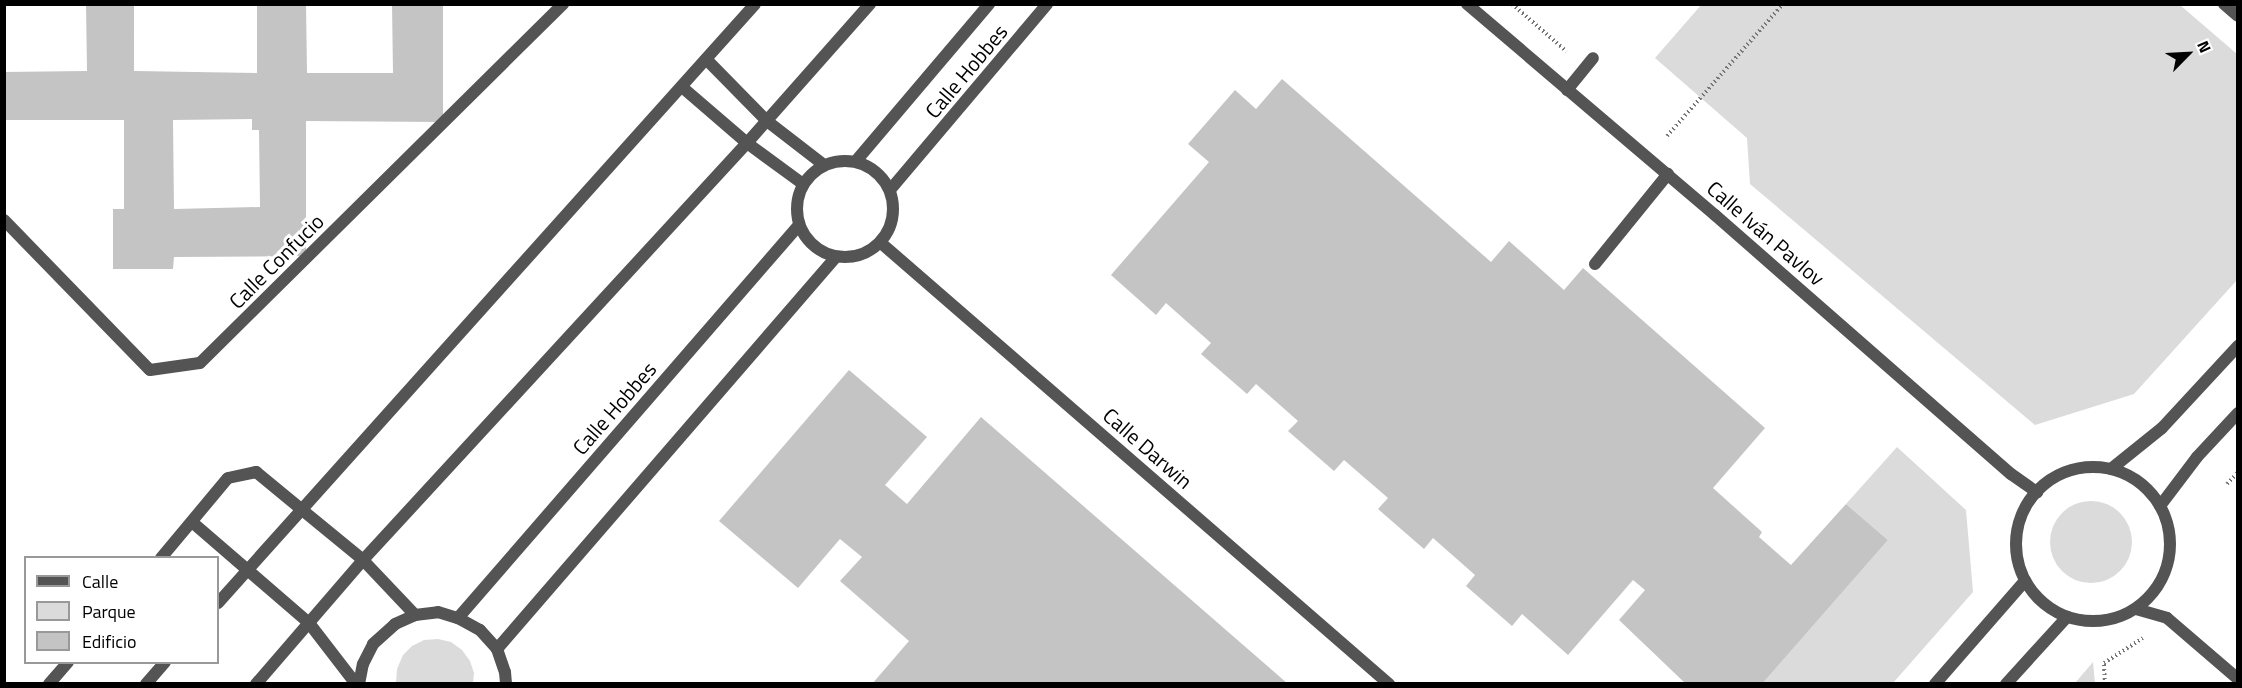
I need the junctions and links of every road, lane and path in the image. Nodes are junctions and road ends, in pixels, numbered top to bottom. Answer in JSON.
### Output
{"nodes":[{"id":1,"x":563,"y":4,"type":"edge"},
{"id":2,"x":755,"y":4,"type":"edge"},
{"id":3,"x":870,"y":4,"type":"edge"},
{"id":4,"x":989,"y":4,"type":"edge"},
{"id":5,"x":1047,"y":4,"type":"edge"},
{"id":6,"x":1467,"y":4,"type":"edge"},
{"id":7,"x":1512,"y":4,"type":"edge"},
{"id":8,"x":1783,"y":4,"type":"edge"},
{"id":9,"x":2224,"y":4,"type":"edge"},
{"id":10,"x":2238,"y":16,"type":"edge"},
{"id":11,"x":1571,"y":55,"type":"dead end"},
{"id":12,"x":1593,"y":57,"type":"dead end"},
{"id":13,"x":706,"y":59,"type":"junction"},
{"id":14,"x":682,"y":87,"type":"junction"},
{"id":15,"x":1567,"y":90,"type":"junction"},
{"id":16,"x":767,"y":121,"type":"junction"},
{"id":17,"x":1667,"y":136,"type":"dead end"},
{"id":18,"x":747,"y":144,"type":"junction"},
{"id":19,"x":856,"y":161,"type":"junction"},
{"id":20,"x":824,"y":165,"type":"junction"},
{"id":21,"x":1668,"y":174,"type":"junction"},
{"id":22,"x":803,"y":184,"type":"junction"},
{"id":23,"x":890,"y":190,"type":"junction"},
{"id":24,"x":4,"y":220,"type":"edge"},
{"id":25,"x":800,"y":225,"type":"junction"},
{"id":26,"x":881,"y":243,"type":"junction"},
{"id":27,"x":836,"y":257,"type":"junction"},
{"id":28,"x":1595,"y":264,"type":"dead end"},
{"id":29,"x":2238,"y":346,"type":"edge"},
{"id":30,"x":2238,"y":413,"type":"edge"},
{"id":31,"x":2111,"y":469,"type":"junction"},
{"id":32,"x":2238,"y":472,"type":"edge"},
{"id":33,"x":2227,"y":484,"type":"dead end"},
{"id":34,"x":2037,"y":492,"type":"junction"},
{"id":35,"x":2160,"y":507,"type":"junction"},
{"id":36,"x":300,"y":508,"type":"junction"},
{"id":37,"x":192,"y":522,"type":"junction"},
{"id":38,"x":163,"y":556,"type":"edge"},
{"id":39,"x":363,"y":560,"type":"junction"},
{"id":40,"x":247,"y":569,"type":"junction"},
{"id":41,"x":2025,"y":581,"type":"junction"},
{"id":42,"x":219,"y":602,"type":"edge"},
{"id":43,"x":2136,"y":609,"type":"junction"},
{"id":44,"x":415,"y":615,"type":"junction"},
{"id":45,"x":2067,"y":617,"type":"junction"},
{"id":46,"x":458,"y":618,"type":"junction"},
{"id":47,"x":309,"y":623,"type":"junction"},
{"id":48,"x":2143,"y":637,"type":"dead end"},
{"id":49,"x":497,"y":649,"type":"junction"},
{"id":50,"x":67,"y":664,"type":"edge"},
{"id":51,"x":164,"y":664,"type":"edge"},
{"id":52,"x":2238,"y":679,"type":"edge"},
{"id":53,"x":49,"y":684,"type":"edge"},
{"id":54,"x":146,"y":684,"type":"edge"},
{"id":55,"x":256,"y":684,"type":"edge"},
{"id":56,"x":358,"y":684,"type":"edge"},
{"id":57,"x":506,"y":684,"type":"edge"},
{"id":58,"x":1389,"y":684,"type":"edge"},
{"id":59,"x":1935,"y":684,"type":"edge"},
{"id":60,"x":2006,"y":684,"type":"edge"},
{"id":61,"x":2105,"y":684,"type":"edge"}],
"edges":[{"from":1,"to":24,"type":"street","name":"Calle Confucio"},
{"from":2,"to":13,"type":"street"},
{"from":3,"to":16,"type":"street"},
{"from":4,"to":19,"type":"street","name":"Calle Hobbes"},
{"from":5,"to":23,"type":"street","name":"Calle Hobbes"},
{"from":6,"to":15,"type":"street","name":"Calle Iván Pavlov"},
{"from":7,"to":11,"type":"path"},
{"from":8,"to":17,"type":"path"},
{"from":9,"to":10,"type":"street"},
{"from":12,"to":15,"type":"street"},
{"from":13,"to":14,"type":"street"},
{"from":13,"to":16,"type":"street"},
{"from":14,"to":18,"type":"street"},
{"from":14,"to":36,"type":"street"},
{"from":15,"to":21,"type":"street","name":"Calle Iván Pavlov"},
{"from":16,"to":18,"type":"street"},
{"from":16,"to":20,"type":"street"},
{"from":18,"to":22,"type":"street"},
{"from":18,"to":39,"type":"street"},
{"from":19,"to":20,"type":"street"},
{"from":19,"to":23,"type":"street"},
{"from":20,"to":22,"type":"street"},
{"from":21,"to":28,"type":"street"},
{"from":21,"to":34,"type":"street","name":"Calle Iván Pavlov"},
{"from":22,"to":25,"type":"street"},
{"from":23,"to":26,"type":"street"},
{"from":25,"to":27,"type":"street"},
{"from":25,"to":46,"type":"street","name":"Calle Hobbes"},
{"from":26,"to":27,"type":"street"},
{"from":26,"to":58,"type":"street","name":"Calle Darwin"},
{"from":27,"to":49,"type":"street"},
{"from":29,"to":31,"type":"street"},
{"from":30,"to":35,"type":"street"},
{"from":31,"to":34,"type":"street"},
{"from":31,"to":35,"type":"street"},
{"from":32,"to":33,"type":"path"},
{"from":34,"to":41,"type":"street"},
{"from":35,"to":43,"type":"street"},
{"from":36,"to":37,"type":"street"},
{"from":36,"to":39,"type":"street"},
{"from":36,"to":40,"type":"street"},
{"from":37,"to":38,"type":"street"},
{"from":37,"to":40,"type":"street"},
{"from":39,"to":44,"type":"street"},
{"from":39,"to":47,"type":"street"},
{"from":40,"to":42,"type":"street"},
{"from":40,"to":47,"type":"street"},
{"from":41,"to":45,"type":"street"},
{"from":41,"to":59,"type":"street"},
{"from":43,"to":45,"type":"street"},
{"from":43,"to":52,"type":"street"},
{"from":44,"to":46,"type":"street"},
{"from":44,"to":56,"type":"street"},
{"from":45,"to":60,"type":"street"},
{"from":46,"to":49,"type":"street"},
{"from":47,"to":55,"type":"street"},
{"from":47,"to":56,"type":"street"},
{"from":48,"to":61,"type":"path"},
{"from":49,"to":57,"type":"street"},
{"from":50,"to":53,"type":"street"},
{"from":51,"to":54,"type":"street"}]}
